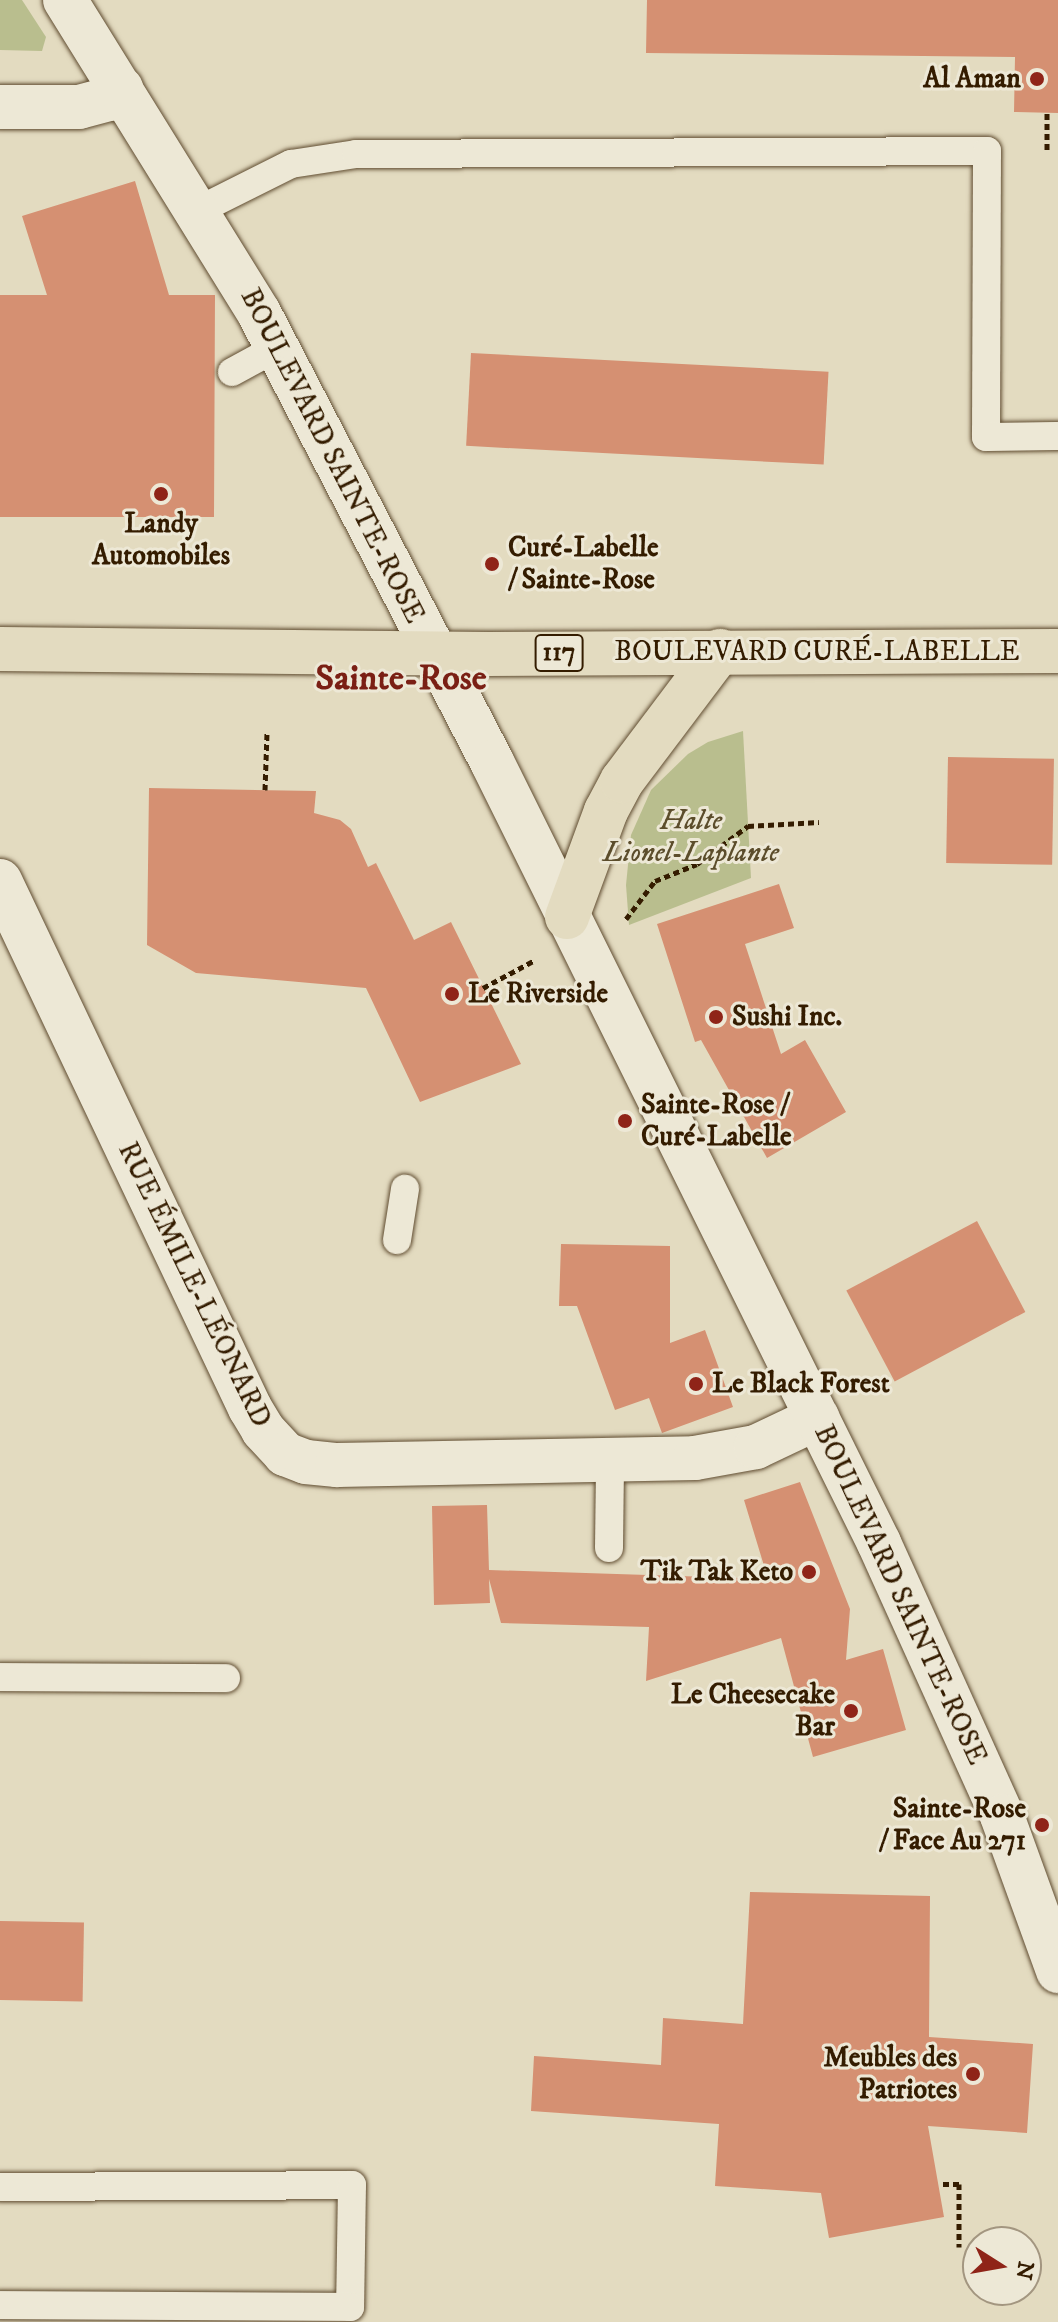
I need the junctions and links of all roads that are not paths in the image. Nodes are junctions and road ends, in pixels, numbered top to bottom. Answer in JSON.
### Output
{"nodes":[{"id":1,"x":65,"y":0,"type":"edge"},
{"id":2,"x":121,"y":89,"type":"junction"},
{"id":3,"x":0,"y":107,"type":"edge"},
{"id":4,"x":199,"y":210,"type":"junction"},
{"id":5,"x":278,"y":347,"type":"junction"},
{"id":6,"x":232,"y":372,"type":"dead end"},
{"id":7,"x":1058,"y":436,"type":"edge"},
{"id":8,"x":0,"y":649,"type":"edge"},
{"id":9,"x":720,"y":651,"type":"junction"},
{"id":10,"x":1058,"y":651,"type":"edge"},
{"id":11,"x":435,"y":654,"type":"junction"},
{"id":12,"x":0,"y":881,"type":"edge"},
{"id":13,"x":567,"y":917,"type":"junction"},
{"id":14,"x":405,"y":1189,"type":"dead end"},
{"id":15,"x":397,"y":1240,"type":"dead end"},
{"id":16,"x":817,"y":1418,"type":"junction"},
{"id":17,"x":610,"y":1462,"type":"junction"},
{"id":18,"x":609,"y":1548,"type":"dead end"},
{"id":19,"x":0,"y":1677,"type":"edge"},
{"id":20,"x":226,"y":1678,"type":"dead end"},
{"id":21,"x":1058,"y":1971,"type":"edge"},
{"id":22,"x":0,"y":2187,"type":"edge"},
{"id":23,"x":0,"y":2305,"type":"edge"},
{"id":24,"x":359,"y":2315,"type":"edge"}],
"edges":[{"from":1,"to":2,"type":"street","name":"BOULEVARD SAINTE-ROSE"},
{"from":2,"to":3,"type":"street"},
{"from":2,"to":4,"type":"street","name":"BOULEVARD SAINTE-ROSE"},
{"from":4,"to":5,"type":"street","name":"BOULEVARD SAINTE-ROSE"},
{"from":4,"to":7,"type":"lane"},
{"from":5,"to":6,"type":"lane"},
{"from":5,"to":11,"type":"street","name":"BOULEVARD SAINTE-ROSE"},
{"from":8,"to":11,"type":"main road","name":"BOULEVARD CURÉ-LABELLE","number":"117"},
{"from":9,"to":10,"type":"main road","name":"BOULEVARD CURÉ-LABELLE","number":"117"},
{"from":9,"to":11,"type":"main road","name":"BOULEVARD CURÉ-LABELLE","number":"117"},
{"from":9,"to":13,"type":"main road"},
{"from":11,"to":13,"type":"street","name":"BOULEVARD SAINTE-ROSE"},
{"from":12,"to":17,"type":"street","name":"RUE ÉMILE-LÉONARD"},
{"from":13,"to":16,"type":"street","name":"BOULEVARD SAINTE-ROSE"},
{"from":14,"to":15,"type":"lane"},
{"from":16,"to":17,"type":"street","name":"RUE ÉMILE-LÉONARD"},
{"from":16,"to":21,"type":"street","name":"BOULEVARD SAINTE-ROSE"},
{"from":17,"to":18,"type":"lane"},
{"from":19,"to":20,"type":"lane"},
{"from":22,"to":24,"type":"lane"},
{"from":23,"to":24,"type":"lane"}]}
